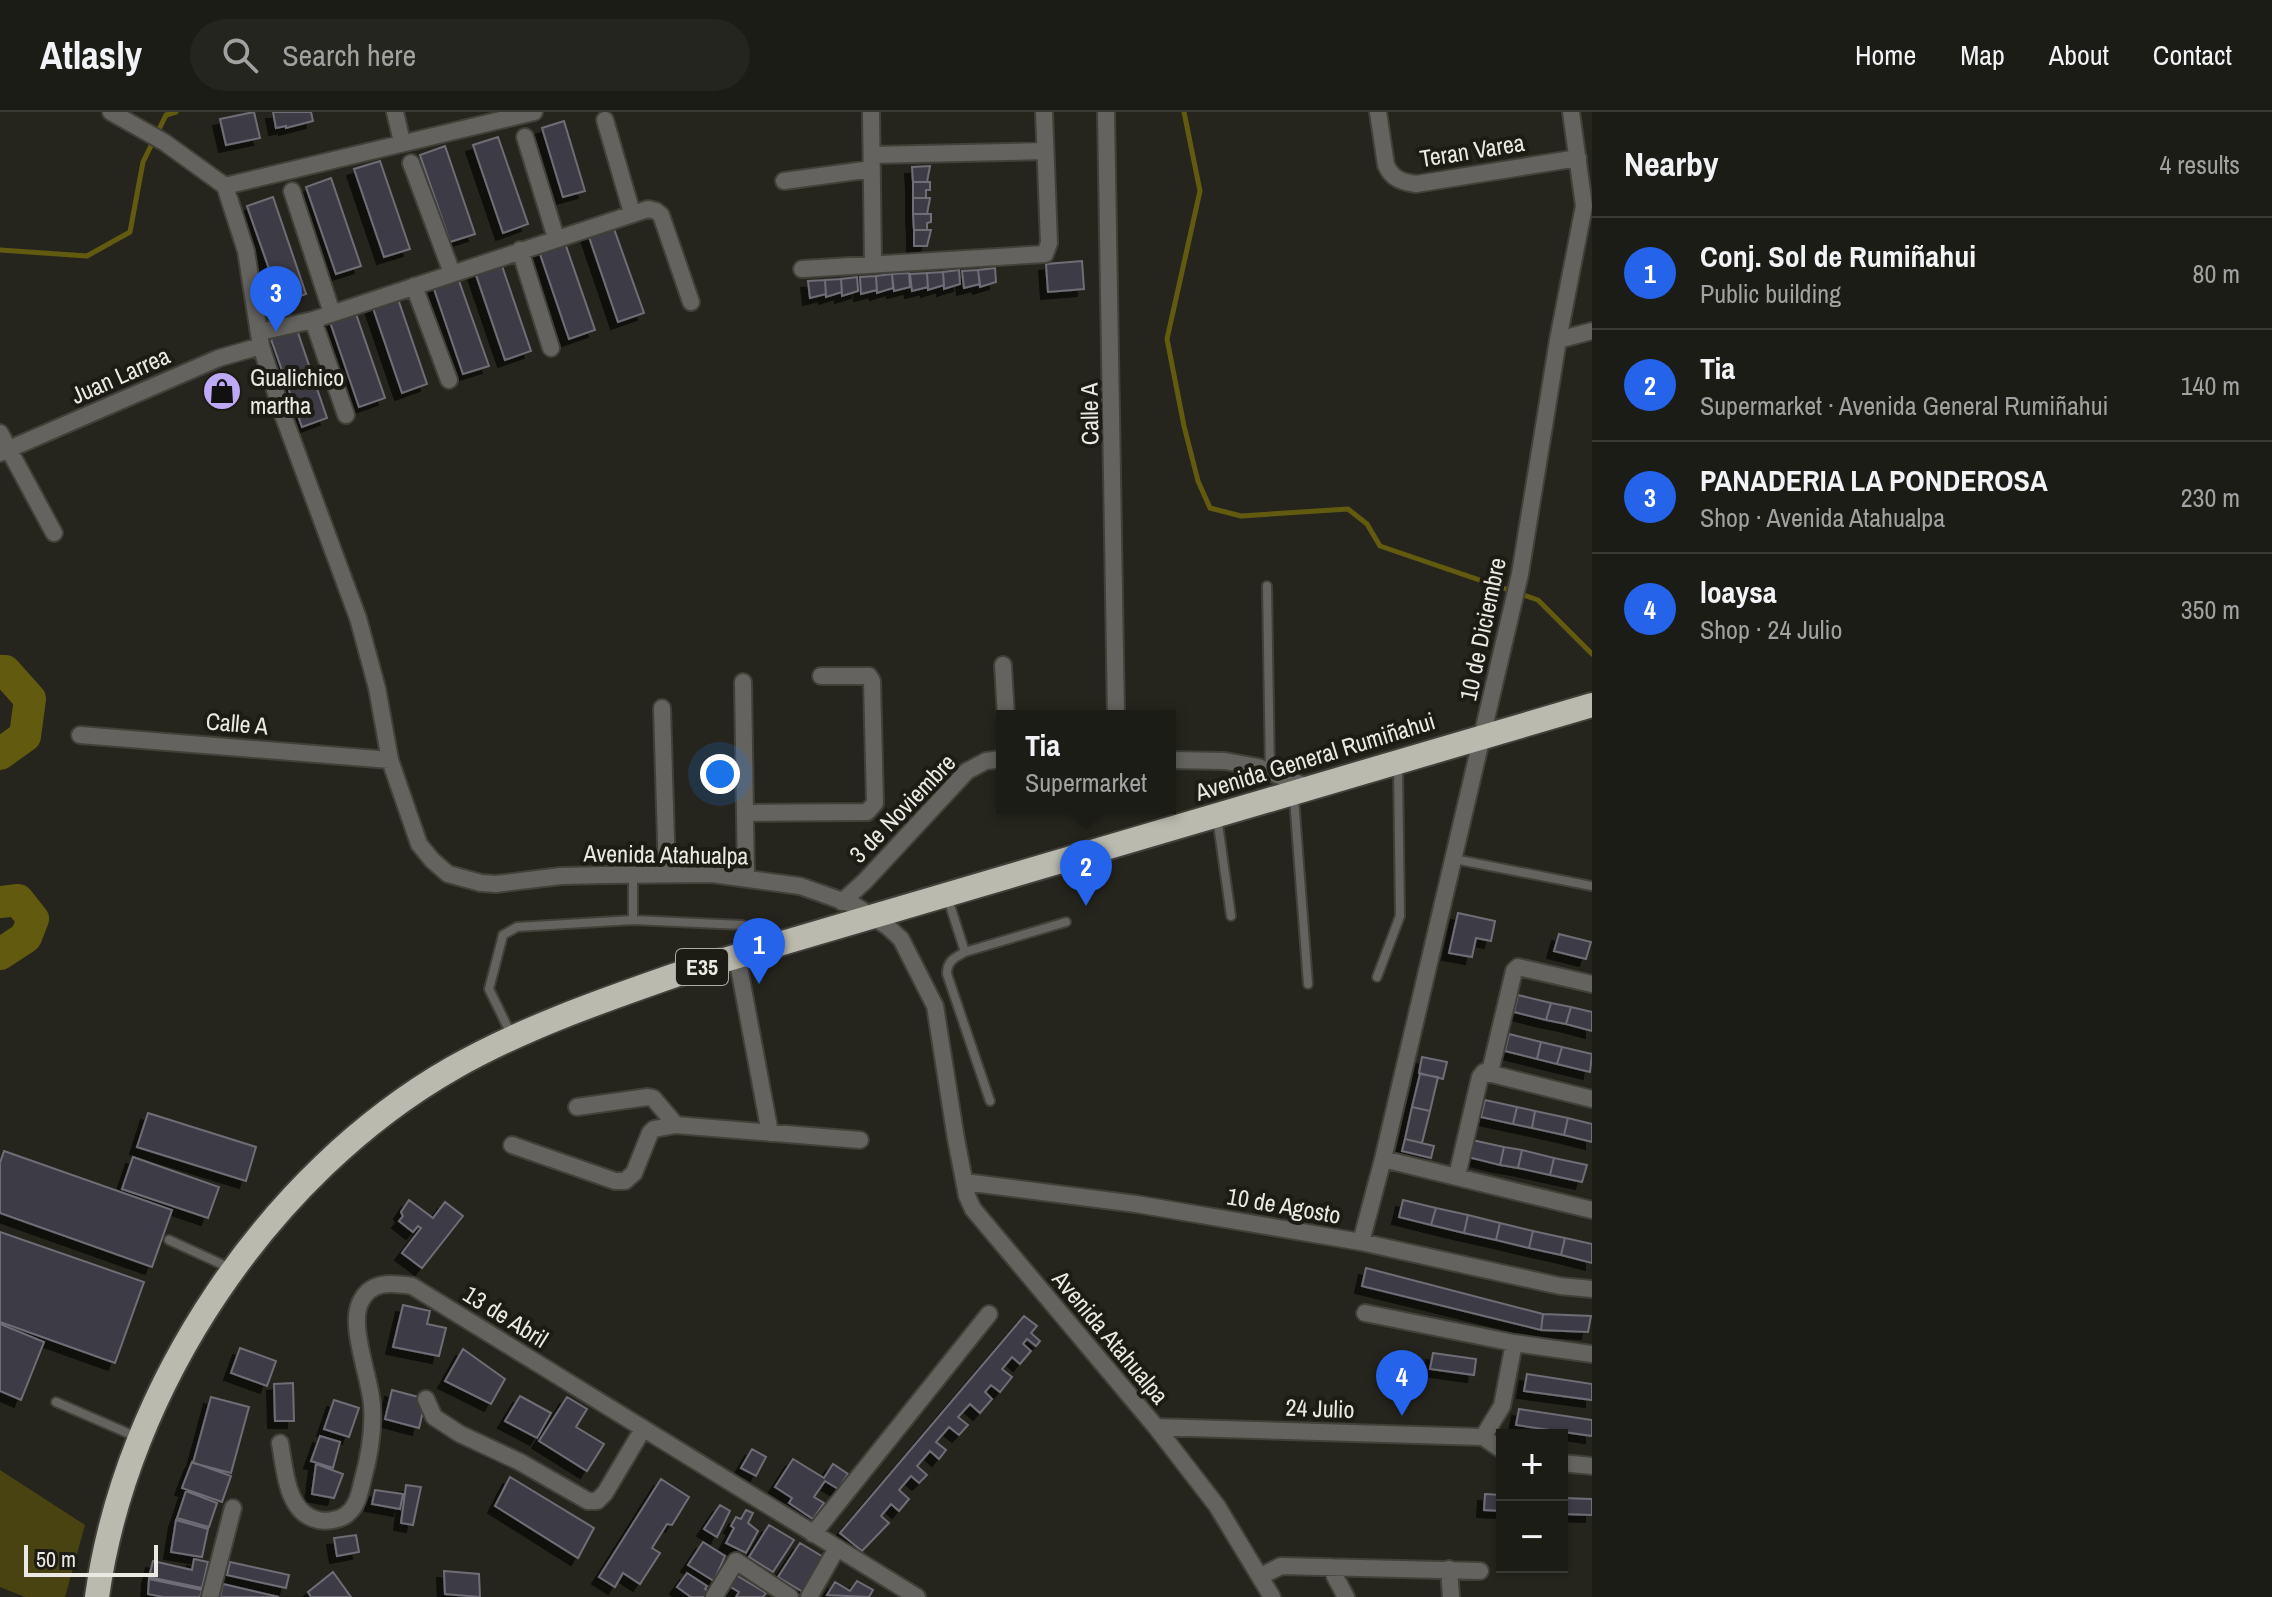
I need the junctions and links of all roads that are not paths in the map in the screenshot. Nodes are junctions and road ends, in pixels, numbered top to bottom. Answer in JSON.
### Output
{"nodes":[{"id":1,"x":111,"y":112,"type":"edge"},
{"id":2,"x":395,"y":112,"type":"edge"},
{"id":3,"x":534,"y":112,"type":"edge"},
{"id":4,"x":871,"y":112,"type":"edge"},
{"id":5,"x":1044,"y":112,"type":"edge"},
{"id":6,"x":1106,"y":112,"type":"edge"},
{"id":7,"x":1378,"y":112,"type":"edge"},
{"id":8,"x":1571,"y":112,"type":"edge"},
{"id":9,"x":605,"y":120,"type":"dead end"},
{"id":10,"x":525,"y":137,"type":"dead end"},
{"id":11,"x":402,"y":142,"type":"junction"},
{"id":12,"x":1045,"y":151,"type":"junction"},
{"id":13,"x":1578,"y":158,"type":"junction"},
{"id":14,"x":872,"y":162,"type":"junction"},
{"id":15,"x":411,"y":163,"type":"dead end"},
{"id":16,"x":784,"y":181,"type":"dead end"},
{"id":17,"x":225,"y":186,"type":"junction"},
{"id":18,"x":292,"y":191,"type":"dead end"},
{"id":19,"x":632,"y":213,"type":"junction"},
{"id":20,"x":556,"y":238,"type":"junction"},
{"id":21,"x":520,"y":250,"type":"junction"},
{"id":22,"x":873,"y":263,"type":"junction"},
{"id":23,"x":802,"y":269,"type":"dead end"},
{"id":24,"x":452,"y":273,"type":"junction"},
{"id":25,"x":414,"y":286,"type":"junction"},
{"id":26,"x":691,"y":302,"type":"dead end"},
{"id":27,"x":332,"y":313,"type":"junction"},
{"id":28,"x":313,"y":320,"type":"junction"},
{"id":29,"x":1592,"y":331,"type":"edge"},
{"id":30,"x":260,"y":339,"type":"junction"},
{"id":31,"x":1558,"y":340,"type":"junction"},
{"id":32,"x":551,"y":348,"type":"dead end"},
{"id":33,"x":449,"y":380,"type":"dead end"},
{"id":34,"x":346,"y":415,"type":"dead end"},
{"id":35,"x":0,"y":433,"type":"edge"},
{"id":36,"x":5,"y":451,"type":"edge"},
{"id":37,"x":54,"y":533,"type":"dead end"},
{"id":38,"x":1267,"y":586,"type":"dead end"},
{"id":39,"x":1003,"y":665,"type":"dead end"},
{"id":40,"x":821,"y":676,"type":"dead end"},
{"id":41,"x":743,"y":682,"type":"dead end"},
{"id":42,"x":1592,"y":705,"type":"edge"},
{"id":43,"x":662,"y":708,"type":"dead end"},
{"id":44,"x":1006,"y":710,"type":"edge"},
{"id":45,"x":1116,"y":710,"type":"edge"},
{"id":46,"x":80,"y":735,"type":"dead end"},
{"id":47,"x":1483,"y":736,"type":"junction"},
{"id":48,"x":390,"y":760,"type":"junction"},
{"id":49,"x":996,"y":760,"type":"edge"},
{"id":50,"x":1176,"y":760,"type":"edge"},
{"id":51,"x":1397,"y":761,"type":"junction"},
{"id":52,"x":1270,"y":772,"type":"junction"},
{"id":53,"x":1300,"y":789,"type":"junction"},
{"id":54,"x":745,"y":813,"type":"junction"},
{"id":55,"x":1217,"y":815,"type":"junction"},
{"id":56,"x":1454,"y":859,"type":"junction"},
{"id":57,"x":633,"y":874,"type":"junction"},
{"id":58,"x":667,"y":874,"type":"junction"},
{"id":59,"x":746,"y":878,"type":"junction"},
{"id":60,"x":1592,"y":886,"type":"edge"},
{"id":61,"x":947,"y":894,"type":"junction"},
{"id":62,"x":842,"y":902,"type":"junction"},
{"id":63,"x":871,"y":916,"type":"junction"},
{"id":64,"x":1231,"y":916,"type":"dead end"},
{"id":65,"x":633,"y":920,"type":"junction"},
{"id":66,"x":1066,"y":922,"type":"dead end"},
{"id":67,"x":769,"y":946,"type":"junction"},
{"id":68,"x":965,"y":952,"type":"junction"},
{"id":69,"x":737,"y":957,"type":"junction"},
{"id":70,"x":1377,"y":977,"type":"dead end"},
{"id":71,"x":1308,"y":984,"type":"dead end"},
{"id":72,"x":1592,"y":984,"type":"edge"},
{"id":73,"x":513,"y":1038,"type":"junction"},
{"id":74,"x":1490,"y":1072,"type":"junction"},
{"id":75,"x":1592,"y":1099,"type":"edge"},
{"id":76,"x":990,"y":1101,"type":"dead end"},
{"id":77,"x":577,"y":1107,"type":"dead end"},
{"id":78,"x":676,"y":1125,"type":"junction"},
{"id":79,"x":770,"y":1133,"type":"junction"},
{"id":80,"x":860,"y":1140,"type":"dead end"},
{"id":81,"x":512,"y":1145,"type":"dead end"},
{"id":82,"x":1383,"y":1159,"type":"junction"},
{"id":83,"x":1457,"y":1176,"type":"junction"},
{"id":84,"x":965,"y":1182,"type":"junction"},
{"id":85,"x":1592,"y":1210,"type":"edge"},
{"id":86,"x":169,"y":1240,"type":"dead end"},
{"id":87,"x":1361,"y":1242,"type":"junction"},
{"id":88,"x":235,"y":1270,"type":"junction"},
{"id":89,"x":1592,"y":1289,"type":"edge"},
{"id":90,"x":1365,"y":1313,"type":"dead end"},
{"id":91,"x":989,"y":1314,"type":"dead end"},
{"id":92,"x":1514,"y":1343,"type":"junction"},
{"id":93,"x":1592,"y":1354,"type":"edge"},
{"id":94,"x":426,"y":1399,"type":"dead end"},
{"id":95,"x":56,"y":1402,"type":"dead end"},
{"id":96,"x":1156,"y":1427,"type":"junction"},
{"id":97,"x":643,"y":1429,"type":"junction"},
{"id":98,"x":1483,"y":1437,"type":"junction"},
{"id":99,"x":140,"y":1438,"type":"junction"},
{"id":100,"x":280,"y":1443,"type":"dead end"},
{"id":101,"x":1496,"y":1446,"type":"edge"},
{"id":102,"x":1568,"y":1464,"type":"edge"},
{"id":103,"x":1592,"y":1466,"type":"edge"},
{"id":104,"x":233,"y":1508,"type":"dead end"},
{"id":105,"x":813,"y":1534,"type":"junction"},
{"id":106,"x":837,"y":1548,"type":"junction"},
{"id":107,"x":1330,"y":1567,"type":"junction"},
{"id":108,"x":1449,"y":1569,"type":"junction"},
{"id":109,"x":1480,"y":1571,"type":"dead end"},
{"id":110,"x":1261,"y":1576,"type":"junction"},
{"id":111,"x":97,"y":1597,"type":"edge"},
{"id":112,"x":210,"y":1597,"type":"edge"},
{"id":113,"x":714,"y":1597,"type":"edge"},
{"id":114,"x":790,"y":1597,"type":"edge"},
{"id":115,"x":809,"y":1597,"type":"edge"},
{"id":116,"x":917,"y":1597,"type":"edge"},
{"id":117,"x":1272,"y":1597,"type":"edge"},
{"id":118,"x":1346,"y":1597,"type":"edge"},
{"id":119,"x":1451,"y":1597,"type":"edge"}],
"edges":[{"from":1,"to":17,"type":"street"},
{"from":2,"to":11,"type":"street"},
{"from":3,"to":11,"type":"street"},
{"from":4,"to":14,"type":"street"},
{"from":5,"to":12,"type":"street"},
{"from":6,"to":45,"type":"street","name":"Calle A"},
{"from":7,"to":13,"type":"street","name":"Teran Varea"},
{"from":8,"to":13,"type":"street","name":"10 de Diciembre"},
{"from":9,"to":19,"type":"street"},
{"from":10,"to":20,"type":"street"},
{"from":11,"to":17,"type":"street"},
{"from":12,"to":14,"type":"street"},
{"from":12,"to":22,"type":"street"},
{"from":13,"to":31,"type":"street","name":"10 de Diciembre"},
{"from":14,"to":16,"type":"street"},
{"from":14,"to":22,"type":"street"},
{"from":15,"to":24,"type":"street"},
{"from":17,"to":30,"type":"street","name":"Avenida Atahualpa"},
{"from":18,"to":27,"type":"street"},
{"from":19,"to":20,"type":"street","name":"Juan Larrea"},
{"from":19,"to":26,"type":"street"},
{"from":20,"to":21,"type":"street","name":"Juan Larrea"},
{"from":21,"to":24,"type":"street","name":"Juan Larrea"},
{"from":21,"to":32,"type":"street"},
{"from":22,"to":23,"type":"street"},
{"from":24,"to":25,"type":"street","name":"Juan Larrea"},
{"from":25,"to":27,"type":"street","name":"Juan Larrea"},
{"from":25,"to":33,"type":"street"},
{"from":27,"to":28,"type":"street","name":"Juan Larrea"},
{"from":28,"to":30,"type":"street","name":"Juan Larrea"},
{"from":28,"to":34,"type":"street"},
{"from":29,"to":31,"type":"street"},
{"from":30,"to":36,"type":"street","name":"Juan Larrea"},
{"from":30,"to":48,"type":"street","name":"Avenida Atahualpa"},
{"from":31,"to":47,"type":"street","name":"10 de Diciembre"},
{"from":35,"to":36,"type":"street"},
{"from":36,"to":37,"type":"street"},
{"from":38,"to":52,"type":"lane"},
{"from":39,"to":44,"type":"street"},
{"from":40,"to":54,"type":"street"},
{"from":41,"to":54,"type":"street"},
{"from":42,"to":47,"type":"highway","name":"Avenida General Rumiñahui","number":"E35"},
{"from":43,"to":58,"type":"street"},
{"from":46,"to":48,"type":"street","name":"Calle A"},
{"from":47,"to":51,"type":"highway","name":"Avenida General Rumiñahui","number":"E35"},
{"from":47,"to":56,"type":"street","name":"10 de Diciembre"},
{"from":48,"to":57,"type":"street","name":"Avenida Atahualpa"},
{"from":49,"to":62,"type":"street","name":"3 de Noviembre"},
{"from":50,"to":52,"type":"street"},
{"from":51,"to":53,"type":"highway","name":"Avenida General Rumiñahui","number":"E35"},
{"from":51,"to":70,"type":"lane"},
{"from":52,"to":53,"type":"street"},
{"from":53,"to":55,"type":"highway","name":"Avenida General Rumiñahui","number":"E35"},
{"from":53,"to":71,"type":"lane"},
{"from":54,"to":59,"type":"street"},
{"from":55,"to":61,"type":"highway","name":"Avenida General Rumiñahui","number":"E35"},
{"from":55,"to":64,"type":"lane"},
{"from":56,"to":60,"type":"lane"},
{"from":56,"to":82,"type":"street","name":"10 de Diciembre"},
{"from":57,"to":58,"type":"street","name":"Avenida Atahualpa"},
{"from":57,"to":65,"type":"lane"},
{"from":58,"to":59,"type":"street","name":"Avenida Atahualpa"},
{"from":59,"to":62,"type":"street","name":"Avenida Atahualpa"},
{"from":61,"to":63,"type":"highway","name":"Avenida General Rumiñahui","number":"E35"},
{"from":61,"to":68,"type":"lane"},
{"from":62,"to":63,"type":"street","name":"Avenida Atahualpa"},
{"from":63,"to":67,"type":"highway","name":"Avenida General Rumiñahui","number":"E35"},
{"from":63,"to":84,"type":"street","name":"Avenida Atahualpa"},
{"from":65,"to":67,"type":"lane"},
{"from":65,"to":73,"type":"lane"},
{"from":66,"to":68,"type":"lane"},
{"from":67,"to":69,"type":"highway","name":"Avenida General Rumiñahui","number":"E35"},
{"from":68,"to":76,"type":"lane"},
{"from":69,"to":73,"type":"highway","name":"Avenida General Rumiñahui","number":"E35"},
{"from":69,"to":79,"type":"street"},
{"from":72,"to":74,"type":"street"},
{"from":73,"to":88,"type":"highway","name":"Avenida General Rumiñahui","number":"E35"},
{"from":74,"to":75,"type":"street"},
{"from":74,"to":83,"type":"street"},
{"from":77,"to":78,"type":"street"},
{"from":78,"to":79,"type":"street"},
{"from":78,"to":81,"type":"street"},
{"from":79,"to":80,"type":"street"},
{"from":82,"to":83,"type":"street"},
{"from":82,"to":87,"type":"street","name":"10 de Diciembre"},
{"from":83,"to":85,"type":"street"},
{"from":84,"to":87,"type":"street","name":"10 de Agosto"},
{"from":84,"to":96,"type":"street","name":"Avenida Atahualpa"},
{"from":86,"to":88,"type":"lane"},
{"from":87,"to":89,"type":"street","name":"10 de Agosto"},
{"from":88,"to":99,"type":"highway","name":"Avenida General Rumiñahui","number":"E35"},
{"from":90,"to":92,"type":"street"},
{"from":91,"to":105,"type":"street"},
{"from":92,"to":93,"type":"street"},
{"from":92,"to":98,"type":"street"},
{"from":94,"to":97,"type":"street"},
{"from":95,"to":99,"type":"lane"},
{"from":96,"to":98,"type":"street","name":"24 Julio"},
{"from":96,"to":110,"type":"street","name":"Avenida Atahualpa"},
{"from":97,"to":100,"type":"street","name":"13 de Abril"},
{"from":97,"to":105,"type":"street","name":"13 de Abril"},
{"from":98,"to":101,"type":"street"},
{"from":99,"to":111,"type":"highway","name":"Avenida General Rumiñahui","number":"E35"},
{"from":102,"to":103,"type":"street"},
{"from":104,"to":112,"type":"street"},
{"from":105,"to":106,"type":"street","name":"13 de Abril"},
{"from":106,"to":115,"type":"street"},
{"from":106,"to":116,"type":"street","name":"13 de Abril"},
{"from":107,"to":108,"type":"street"},
{"from":107,"to":110,"type":"street"},
{"from":107,"to":118,"type":"street"},
{"from":108,"to":109,"type":"street"},
{"from":108,"to":119,"type":"street"},
{"from":110,"to":117,"type":"street","name":"Avenida Atahualpa"},
{"from":113,"to":114,"type":"street"}]}
